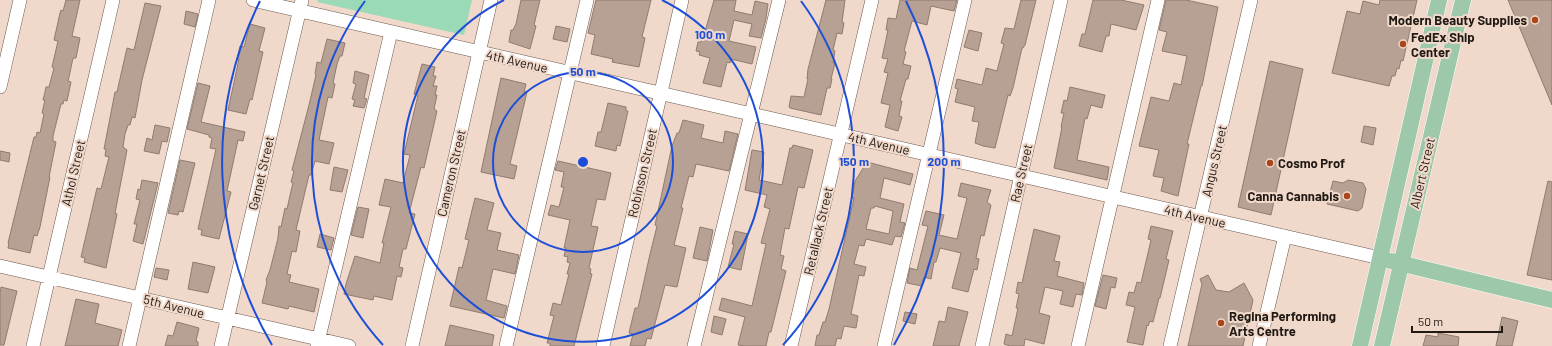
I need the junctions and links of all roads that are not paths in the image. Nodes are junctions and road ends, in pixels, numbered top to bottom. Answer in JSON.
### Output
{"nodes":[{"id":1,"x":20,"y":0,"type":"edge"},
{"id":2,"x":113,"y":0,"type":"edge"},
{"id":3,"x":209,"y":0,"type":"edge"},
{"id":4,"x":253,"y":0,"type":"edge"},
{"id":5,"x":491,"y":0,"type":"edge"},
{"id":6,"x":587,"y":0,"type":"edge"},
{"id":7,"x":682,"y":0,"type":"edge"},
{"id":8,"x":779,"y":0,"type":"edge"},
{"id":9,"x":872,"y":0,"type":"edge"},
{"id":10,"x":966,"y":0,"type":"edge"},
{"id":11,"x":1061,"y":0,"type":"edge"},
{"id":12,"x":1158,"y":0,"type":"edge"},
{"id":13,"x":1251,"y":0,"type":"edge"},
{"id":14,"x":1439,"y":0,"type":"edge"},
{"id":15,"x":1463,"y":0,"type":"edge"},
{"id":16,"x":300,"y":5,"type":"edge"},
{"id":17,"x":391,"y":32,"type":"junction"},
{"id":18,"x":479,"y":52,"type":"junction"},
{"id":19,"x":570,"y":73,"type":"junction"},
{"id":20,"x":0,"y":87,"type":"edge"},
{"id":21,"x":660,"y":93,"type":"junction"},
{"id":22,"x":752,"y":114,"type":"junction"},
{"id":23,"x":841,"y":135,"type":"junction"},
{"id":24,"x":929,"y":155,"type":"junction"},
{"id":25,"x":1021,"y":176,"type":"junction"},
{"id":26,"x":1112,"y":197,"type":"junction"},
{"id":27,"x":1200,"y":217,"type":"junction"},
{"id":28,"x":1284,"y":236,"type":"junction"},
{"id":29,"x":1380,"y":258,"type":"junction"},
{"id":30,"x":1401,"y":264,"type":"junction"},
{"id":31,"x":0,"y":266,"type":"edge"},
{"id":32,"x":49,"y":276,"type":"junction"},
{"id":33,"x":141,"y":298,"type":"junction"},
{"id":34,"x":1552,"y":300,"type":"edge"},
{"id":35,"x":227,"y":319,"type":"junction"},
{"id":36,"x":317,"y":342,"type":"edge"},
{"id":37,"x":33,"y":346,"type":"edge"},
{"id":38,"x":130,"y":346,"type":"edge"},
{"id":39,"x":221,"y":346,"type":"edge"},
{"id":40,"x":349,"y":346,"type":"edge"},
{"id":41,"x":412,"y":346,"type":"edge"},
{"id":42,"x":506,"y":346,"type":"edge"},
{"id":43,"x":603,"y":346,"type":"edge"},
{"id":44,"x":694,"y":346,"type":"edge"},
{"id":45,"x":791,"y":346,"type":"edge"},
{"id":46,"x":884,"y":346,"type":"edge"},
{"id":47,"x":982,"y":346,"type":"edge"},
{"id":48,"x":1078,"y":346,"type":"edge"},
{"id":49,"x":1170,"y":346,"type":"edge"},
{"id":50,"x":1259,"y":346,"type":"edge"},
{"id":51,"x":1360,"y":346,"type":"edge"},
{"id":52,"x":1382,"y":346,"type":"edge"}],
"edges":[{"from":1,"to":20,"type":"street"},
{"from":2,"to":32,"type":"street","name":"Athol Street"},
{"from":3,"to":33,"type":"street"},
{"from":4,"to":16,"type":"street","name":"4th Avenue"},
{"from":5,"to":18,"type":"street","name":"Cameron Street"},
{"from":6,"to":19,"type":"street"},
{"from":7,"to":21,"type":"street","name":"Robinson Street"},
{"from":8,"to":22,"type":"street"},
{"from":9,"to":23,"type":"street","name":"Retallack Street"},
{"from":10,"to":24,"type":"street"},
{"from":11,"to":25,"type":"street","name":"Rae Street"},
{"from":12,"to":26,"type":"street"},
{"from":13,"to":27,"type":"street","name":"Angus Street"},
{"from":14,"to":29,"type":"main road","name":"Albert Street"},
{"from":15,"to":30,"type":"main road","name":"Albert Street"},
{"from":16,"to":17,"type":"street","name":"4th Avenue"},
{"from":16,"to":35,"type":"street","name":"Garnet Street"},
{"from":17,"to":18,"type":"street","name":"4th Avenue"},
{"from":17,"to":36,"type":"street"},
{"from":18,"to":19,"type":"street","name":"4th Avenue"},
{"from":18,"to":41,"type":"street","name":"Cameron Street"},
{"from":19,"to":21,"type":"street","name":"4th Avenue"},
{"from":19,"to":42,"type":"street"},
{"from":21,"to":22,"type":"street","name":"4th Avenue"},
{"from":21,"to":43,"type":"street","name":"Robinson Street"},
{"from":22,"to":23,"type":"street","name":"4th Avenue"},
{"from":22,"to":44,"type":"street"},
{"from":23,"to":24,"type":"street","name":"4th Avenue"},
{"from":23,"to":45,"type":"street","name":"Retallack Street"},
{"from":24,"to":25,"type":"street","name":"4th Avenue"},
{"from":24,"to":46,"type":"street"},
{"from":25,"to":26,"type":"street","name":"4th Avenue"},
{"from":25,"to":47,"type":"street","name":"Rae Street"},
{"from":26,"to":27,"type":"street","name":"4th Avenue"},
{"from":26,"to":48,"type":"street"},
{"from":27,"to":28,"type":"street","name":"4th Avenue"},
{"from":27,"to":49,"type":"street","name":"Angus Street"},
{"from":28,"to":29,"type":"street","name":"4th Avenue"},
{"from":28,"to":50,"type":"street"},
{"from":29,"to":30,"type":"main road","name":"4th Avenue"},
{"from":29,"to":51,"type":"main road","name":"Albert Street"},
{"from":30,"to":34,"type":"main road","name":"4th Avenue"},
{"from":30,"to":52,"type":"main road","name":"Albert Street"},
{"from":31,"to":32,"type":"street","name":"5th Avenue"},
{"from":32,"to":33,"type":"street","name":"5th Avenue"},
{"from":32,"to":37,"type":"street","name":"Athol Street"},
{"from":33,"to":35,"type":"street","name":"5th Avenue"},
{"from":33,"to":38,"type":"street"},
{"from":35,"to":36,"type":"street","name":"5th Avenue"},
{"from":35,"to":39,"type":"street","name":"Garnet Street"},
{"from":36,"to":40,"type":"street","name":"5th Avenue"}]}
